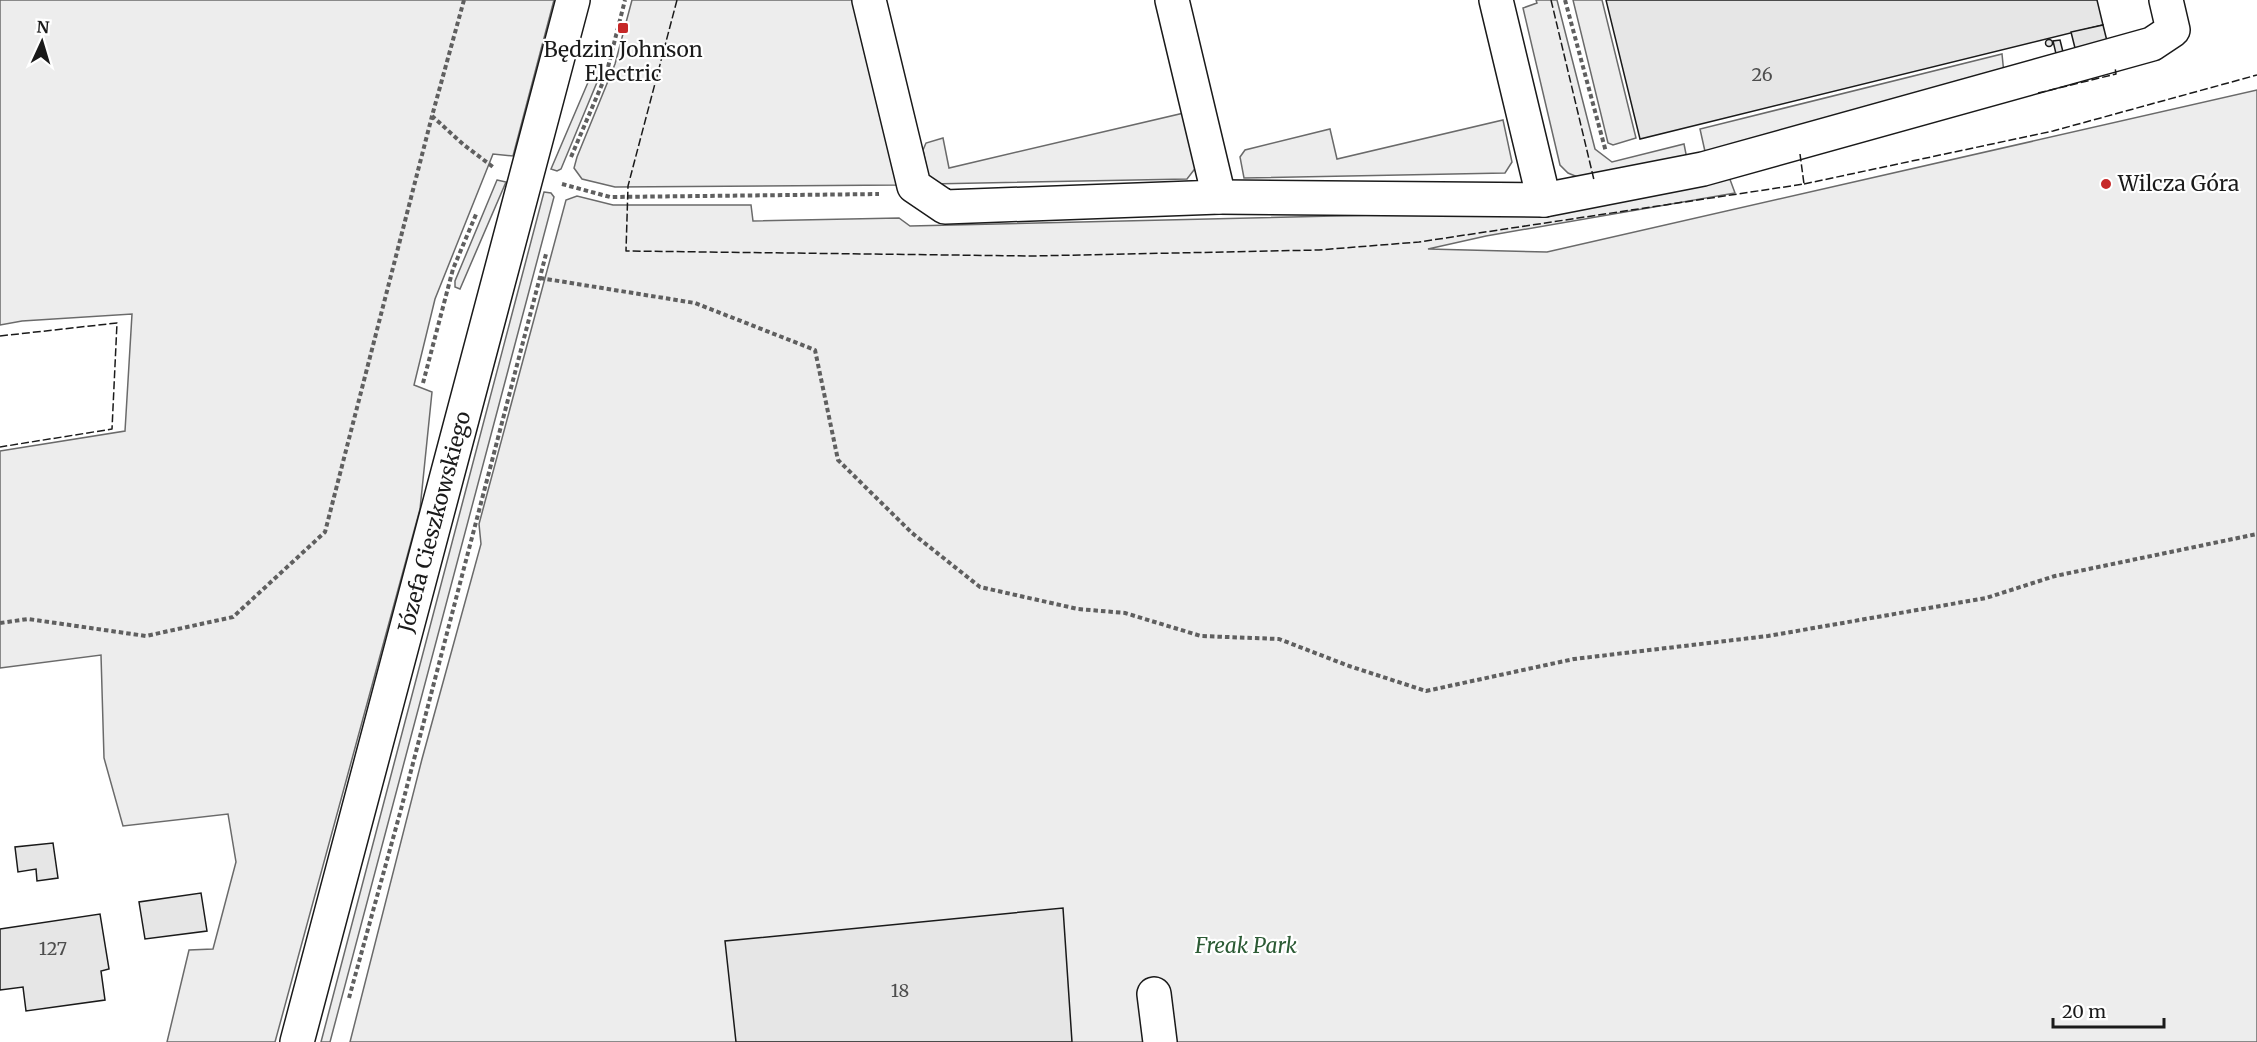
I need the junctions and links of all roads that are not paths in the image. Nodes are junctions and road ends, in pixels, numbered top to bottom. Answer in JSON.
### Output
{"nodes":[{"id":1,"x":573,"y":0,"type":"edge"},
{"id":2,"x":869,"y":0,"type":"edge"},
{"id":3,"x":1172,"y":0,"type":"edge"},
{"id":4,"x":1496,"y":0,"type":"edge"},
{"id":5,"x":2166,"y":0,"type":"edge"},
{"id":6,"x":1219,"y":196,"type":"junction"},
{"id":7,"x":1544,"y":200,"type":"junction"},
{"id":8,"x":1154,"y":994,"type":"dead end"},
{"id":9,"x":297,"y":1042,"type":"edge"},
{"id":10,"x":1160,"y":1042,"type":"edge"}],
"edges":[{"from":1,"to":9,"type":"street","name":"Józefa Cieszkowskiego"},
{"from":2,"to":6,"type":"street"},
{"from":3,"to":6,"type":"street"},
{"from":4,"to":7,"type":"street"},
{"from":5,"to":7,"type":"street"},
{"from":6,"to":7,"type":"street"},
{"from":8,"to":10,"type":"street"}]}
